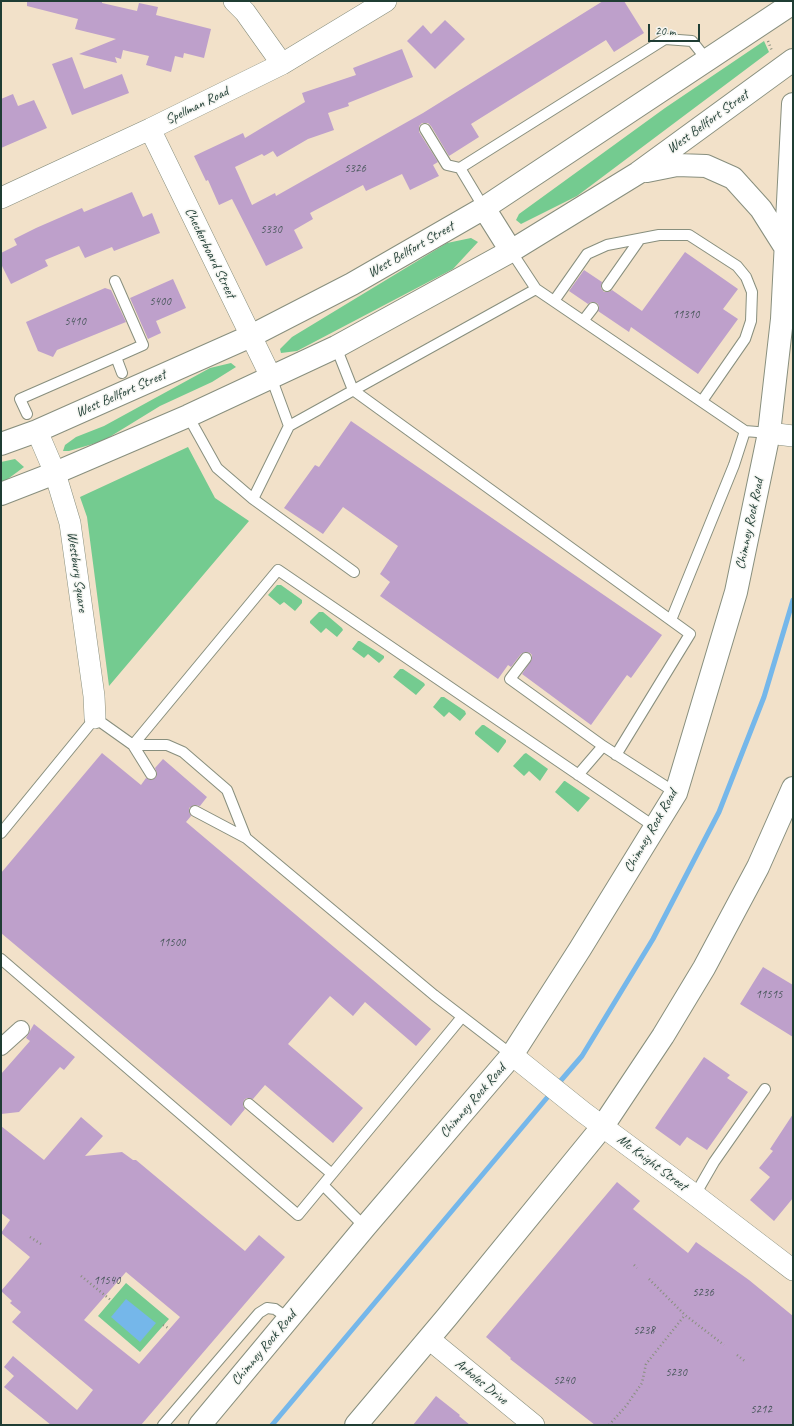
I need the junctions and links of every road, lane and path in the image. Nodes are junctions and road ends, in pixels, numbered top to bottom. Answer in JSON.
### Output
{"nodes":[{"id":1,"x":234,"y":1,"type":"edge"},
{"id":2,"x":386,"y":1,"type":"edge"},
{"id":3,"x":793,"y":4,"type":"edge"},
{"id":4,"x":768,"y":39,"type":"dead end"},
{"id":5,"x":772,"y":51,"type":"dead end"},
{"id":6,"x":707,"y":60,"type":"junction"},
{"id":7,"x":793,"y":60,"type":"edge"},
{"id":8,"x":282,"y":64,"type":"junction"},
{"id":9,"x":793,"y":104,"type":"edge"},
{"id":10,"x":150,"y":129,"type":"junction"},
{"id":11,"x":425,"y":129,"type":"dead end"},
{"id":12,"x":460,"y":168,"type":"junction"},
{"id":13,"x":638,"y":173,"type":"junction"},
{"id":14,"x":1,"y":198,"type":"edge"},
{"id":15,"x":484,"y":208,"type":"junction"},
{"id":16,"x":640,"y":239,"type":"junction"},
{"id":17,"x":786,"y":247,"type":"junction"},
{"id":18,"x":512,"y":251,"type":"junction"},
{"id":19,"x":115,"y":281,"type":"dead end"},
{"id":20,"x":608,"y":286,"type":"dead end"},
{"id":21,"x":536,"y":289,"type":"junction"},
{"id":22,"x":554,"y":301,"type":"junction"},
{"id":23,"x":593,"y":308,"type":"dead end"},
{"id":24,"x":583,"y":321,"type":"junction"},
{"id":25,"x":251,"y":336,"type":"junction"},
{"id":26,"x":336,"y":347,"type":"junction"},
{"id":27,"x":116,"y":358,"type":"junction"},
{"id":28,"x":122,"y":373,"type":"dead end"},
{"id":29,"x":271,"y":377,"type":"junction"},
{"id":30,"x":354,"y":390,"type":"junction"},
{"id":31,"x":702,"y":401,"type":"junction"},
{"id":32,"x":188,"y":416,"type":"junction"},
{"id":33,"x":32,"y":422,"type":"junction"},
{"id":34,"x":289,"y":426,"type":"junction"},
{"id":35,"x":745,"y":431,"type":"junction"},
{"id":36,"x":769,"y":433,"type":"junction"},
{"id":37,"x":793,"y":436,"type":"edge"},
{"id":38,"x":1,"y":444,"type":"edge"},
{"id":39,"x":55,"y":473,"type":"junction"},
{"id":40,"x":1,"y":494,"type":"edge"},
{"id":41,"x":253,"y":499,"type":"junction"},
{"id":42,"x":354,"y":572,"type":"dead end"},
{"id":43,"x":671,"y":620,"type":"junction"},
{"id":44,"x":526,"y":658,"type":"dead end"},
{"id":45,"x":95,"y":718,"type":"junction"},
{"id":46,"x":133,"y":745,"type":"junction"},
{"id":47,"x":603,"y":746,"type":"junction"},
{"id":48,"x":616,"y":755,"type":"junction"},
{"id":49,"x":151,"y":774,"type":"dead end"},
{"id":50,"x":578,"y":775,"type":"junction"},
{"id":51,"x":793,"y":788,"type":"edge"},
{"id":52,"x":676,"y":793,"type":"junction"},
{"id":53,"x":195,"y":811,"type":"dead end"},
{"id":54,"x":655,"y":827,"type":"junction"},
{"id":55,"x":1,"y":833,"type":"edge"},
{"id":56,"x":246,"y":838,"type":"junction"},
{"id":57,"x":1,"y":959,"type":"edge"},
{"id":58,"x":462,"y":1017,"type":"junction"},
{"id":59,"x":512,"y":1055,"type":"junction"},
{"id":60,"x":765,"y":1088,"type":"dead end"},
{"id":61,"x":249,"y":1104,"type":"dead end"},
{"id":62,"x":603,"y":1126,"type":"junction"},
{"id":63,"x":332,"y":1174,"type":"junction"},
{"id":64,"x":323,"y":1185,"type":"junction"},
{"id":65,"x":695,"y":1194,"type":"junction"},
{"id":66,"x":365,"y":1227,"type":"junction"},
{"id":67,"x":30,"y":1236,"type":"dead end"},
{"id":68,"x":41,"y":1244,"type":"dead end"},
{"id":69,"x":634,"y":1265,"type":"dead end"},
{"id":70,"x":637,"y":1268,"type":"dead end"},
{"id":71,"x":793,"y":1270,"type":"edge"},
{"id":72,"x":81,"y":1276,"type":"dead end"},
{"id":73,"x":648,"y":1279,"type":"dead end"},
{"id":74,"x":112,"y":1301,"type":"dead end"},
{"id":75,"x":685,"y":1315,"type":"junction"},
{"id":76,"x":289,"y":1319,"type":"junction"},
{"id":77,"x":164,"y":1325,"type":"dead end"},
{"id":78,"x":170,"y":1329,"type":"dead end"},
{"id":79,"x":429,"y":1339,"type":"junction"},
{"id":80,"x":724,"y":1345,"type":"dead end"},
{"id":81,"x":737,"y":1355,"type":"dead end"},
{"id":82,"x":746,"y":1362,"type":"dead end"},
{"id":83,"x":163,"y":1425,"type":"edge"},
{"id":84,"x":200,"y":1425,"type":"edge"},
{"id":85,"x":356,"y":1425,"type":"edge"},
{"id":86,"x":534,"y":1425,"type":"edge"},
{"id":87,"x":609,"y":1425,"type":"edge"}],
"edges":[{"from":1,"to":8,"type":"street"},
{"from":2,"to":8,"type":"street","name":"Spellman Road"},
{"from":3,"to":6,"type":"main road","name":"West Bellfort Street"},
{"from":4,"to":5,"type":"path"},
{"from":6,"to":12,"type":"lane"},
{"from":6,"to":15,"type":"main road","name":"West Bellfort Street"},
{"from":7,"to":13,"type":"main road","name":"West Bellfort Street"},
{"from":8,"to":10,"type":"street","name":"Spellman Road"},
{"from":9,"to":17,"type":"main road","name":"Chimney Rock Road"},
{"from":10,"to":14,"type":"street","name":"Spellman Road"},
{"from":10,"to":25,"type":"street","name":"Checkerboard Street"},
{"from":11,"to":12,"type":"lane"},
{"from":12,"to":15,"type":"lane"},
{"from":13,"to":17,"type":"main road"},
{"from":13,"to":18,"type":"main road","name":"West Bellfort Street"},
{"from":15,"to":18,"type":"main road"},
{"from":15,"to":25,"type":"main road","name":"West Bellfort Street"},
{"from":16,"to":20,"type":"lane"},
{"from":16,"to":22,"type":"lane"},
{"from":16,"to":31,"type":"lane"},
{"from":17,"to":36,"type":"main road","name":"Chimney Rock Road"},
{"from":18,"to":21,"type":"lane"},
{"from":18,"to":26,"type":"main road","name":"West Bellfort Street"},
{"from":19,"to":27,"type":"lane"},
{"from":21,"to":22,"type":"lane"},
{"from":21,"to":30,"type":"lane"},
{"from":22,"to":24,"type":"lane"},
{"from":23,"to":24,"type":"lane"},
{"from":24,"to":31,"type":"lane"},
{"from":25,"to":29,"type":"street","name":"Checkerboard Street"},
{"from":25,"to":33,"type":"main road","name":"West Bellfort Street"},
{"from":26,"to":29,"type":"main road","name":"West Bellfort Street"},
{"from":26,"to":30,"type":"lane"},
{"from":27,"to":28,"type":"lane"},
{"from":27,"to":33,"type":"lane"},
{"from":29,"to":32,"type":"main road","name":"West Bellfort Street"},
{"from":29,"to":34,"type":"lane"},
{"from":30,"to":34,"type":"lane"},
{"from":30,"to":43,"type":"lane"},
{"from":31,"to":35,"type":"lane"},
{"from":32,"to":39,"type":"main road","name":"West Bellfort Street"},
{"from":32,"to":41,"type":"lane"},
{"from":33,"to":38,"type":"main road","name":"West Bellfort Street"},
{"from":33,"to":39,"type":"street","name":"Westbury Square"},
{"from":34,"to":41,"type":"lane"},
{"from":35,"to":36,"type":"lane"},
{"from":35,"to":43,"type":"lane"},
{"from":36,"to":37,"type":"street"},
{"from":36,"to":52,"type":"main road","name":"Chimney Rock Road"},
{"from":39,"to":40,"type":"main road","name":"West Bellfort Street"},
{"from":39,"to":45,"type":"street","name":"Westbury Square"},
{"from":41,"to":42,"type":"lane"},
{"from":43,"to":48,"type":"lane"},
{"from":44,"to":47,"type":"lane"},
{"from":45,"to":46,"type":"lane"},
{"from":45,"to":55,"type":"lane"},
{"from":46,"to":49,"type":"lane"},
{"from":46,"to":50,"type":"lane"},
{"from":46,"to":56,"type":"lane"},
{"from":47,"to":48,"type":"lane"},
{"from":47,"to":50,"type":"lane"},
{"from":48,"to":52,"type":"lane"},
{"from":50,"to":54,"type":"lane"},
{"from":51,"to":62,"type":"main road"},
{"from":52,"to":54,"type":"main road","name":"Chimney Rock Road"},
{"from":53,"to":56,"type":"lane"},
{"from":54,"to":59,"type":"main road","name":"Chimney Rock Road"},
{"from":56,"to":58,"type":"lane"},
{"from":57,"to":64,"type":"lane"},
{"from":58,"to":59,"type":"lane"},
{"from":58,"to":63,"type":"lane"},
{"from":59,"to":62,"type":"street","name":"Mc Knight Street"},
{"from":59,"to":66,"type":"main road","name":"Chimney Rock Road"},
{"from":60,"to":65,"type":"lane"},
{"from":61,"to":63,"type":"lane"},
{"from":62,"to":65,"type":"street","name":"Mc Knight Street"},
{"from":62,"to":79,"type":"main road"},
{"from":63,"to":64,"type":"lane"},
{"from":64,"to":66,"type":"lane"},
{"from":65,"to":71,"type":"street","name":"Mc Knight Street"},
{"from":66,"to":76,"type":"main road","name":"Chimney Rock Road"},
{"from":67,"to":68,"type":"path"},
{"from":69,"to":70,"type":"path"},
{"from":72,"to":74,"type":"path"},
{"from":73,"to":75,"type":"path"},
{"from":75,"to":80,"type":"path"},
{"from":75,"to":87,"type":"path"},
{"from":76,"to":83,"type":"lane"},
{"from":76,"to":84,"type":"main road","name":"Chimney Rock Road"},
{"from":77,"to":78,"type":"path"},
{"from":79,"to":85,"type":"main road"},
{"from":79,"to":86,"type":"street","name":"Arboles Drive"},
{"from":81,"to":82,"type":"path"}]}
